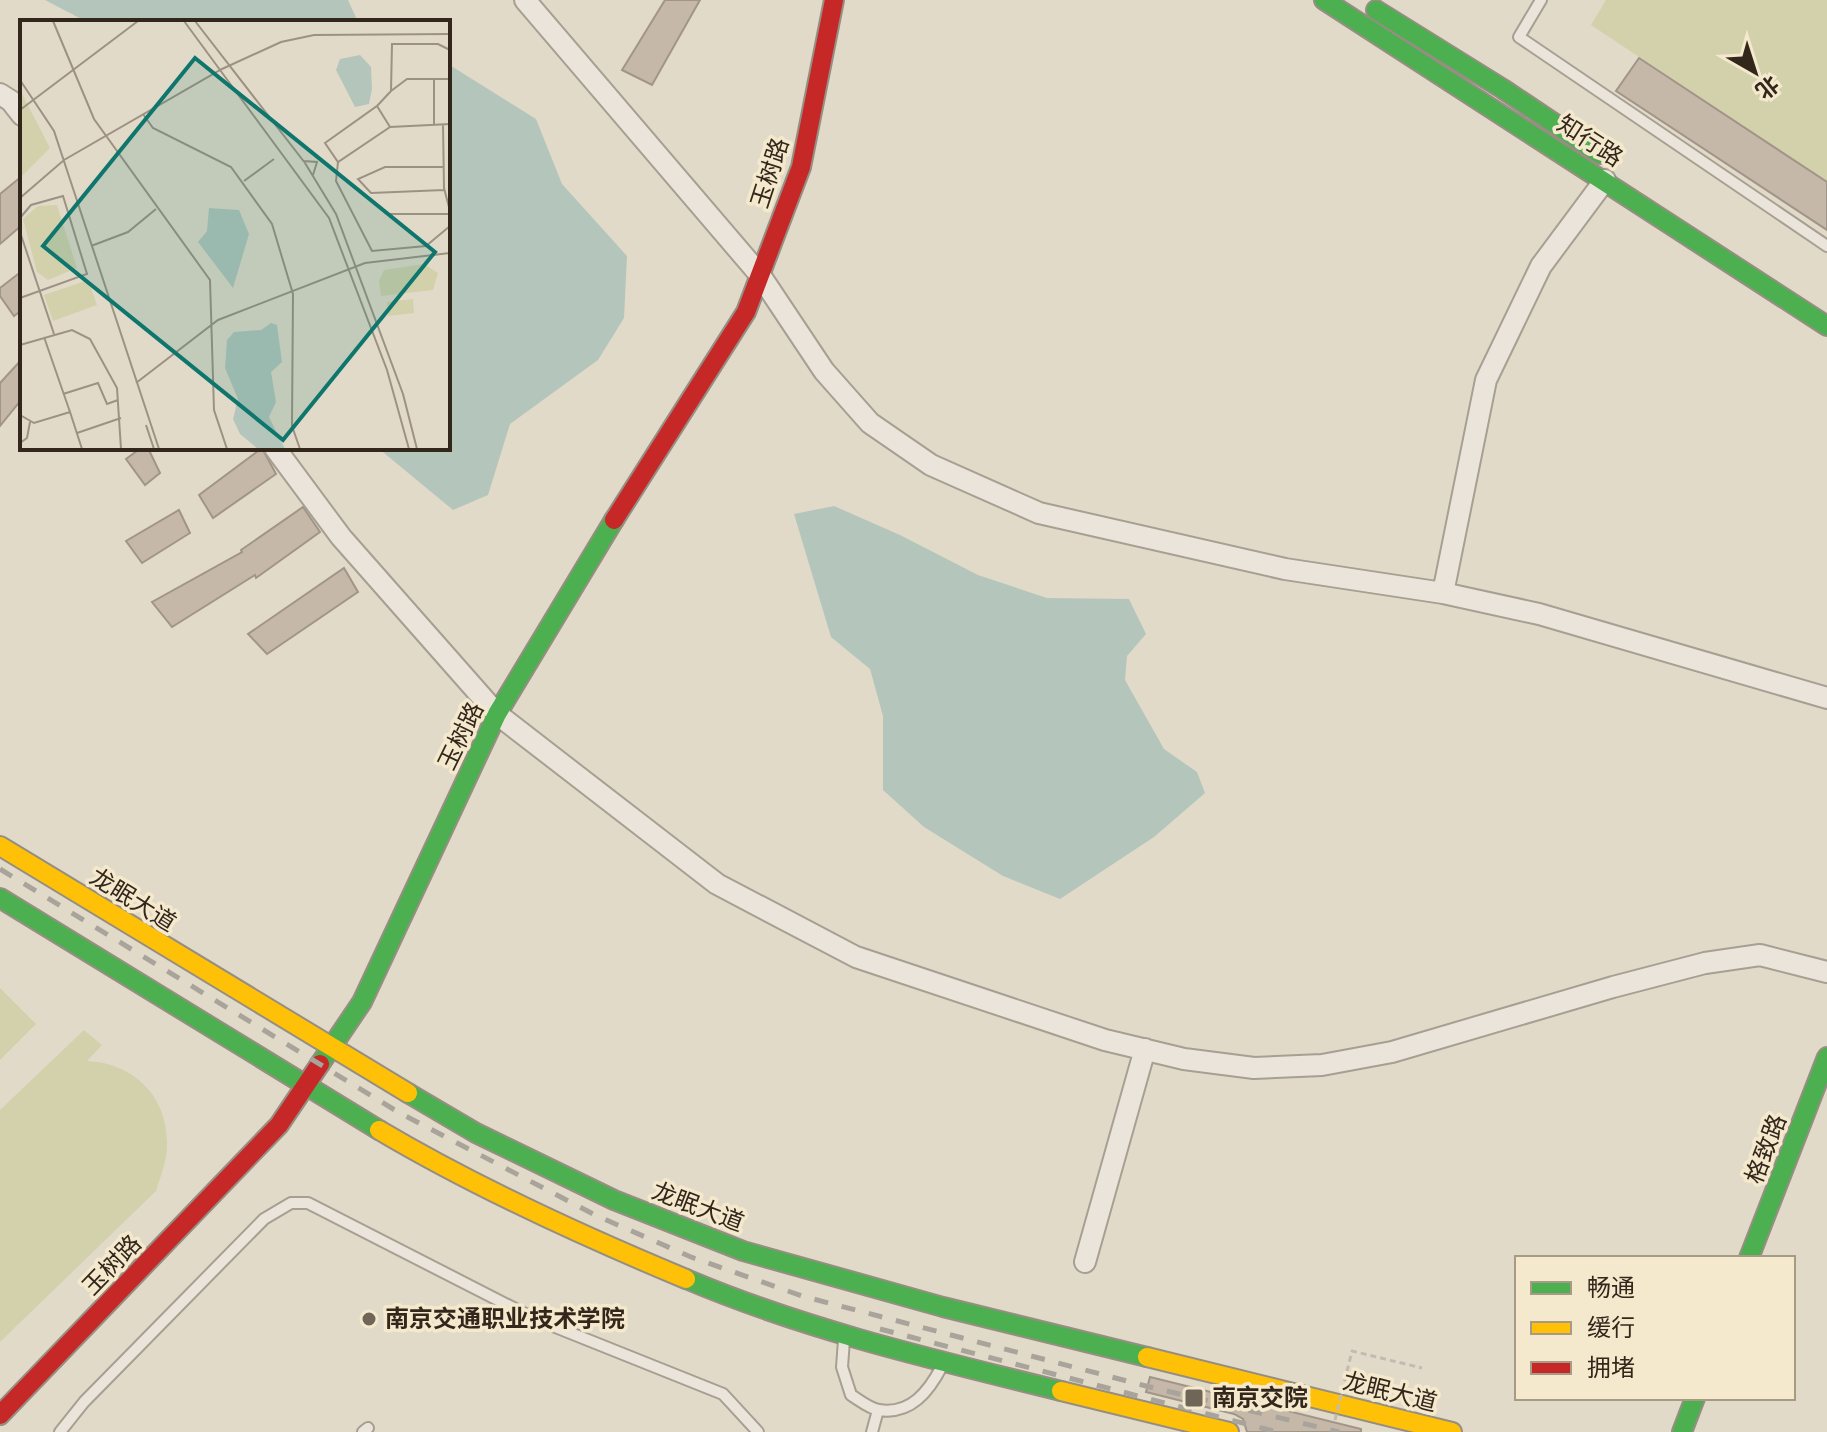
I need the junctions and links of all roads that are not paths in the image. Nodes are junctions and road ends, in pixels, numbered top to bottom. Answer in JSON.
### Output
{"nodes":[{"id":1,"x":525,"y":0,"type":"edge"},
{"id":2,"x":834,"y":0,"type":"edge"},
{"id":3,"x":1324,"y":0,"type":"edge"},
{"id":4,"x":1359,"y":0,"type":"edge"},
{"id":5,"x":1541,"y":0,"type":"edge"},
{"id":6,"x":0,"y":94,"type":"edge"},
{"id":7,"x":20,"y":112,"type":"edge"},
{"id":8,"x":1608,"y":171,"type":"junction"},
{"id":9,"x":1827,"y":246,"type":"edge"},
{"id":10,"x":1747,"y":252,"type":"dead end"},
{"id":11,"x":760,"y":275,"type":"junction"},
{"id":12,"x":1827,"y":305,"type":"edge"},
{"id":13,"x":1827,"y":326,"type":"edge"},
{"id":14,"x":276,"y":450,"type":"edge"},
{"id":15,"x":1443,"y":593,"type":"junction"},
{"id":16,"x":1827,"y":698,"type":"edge"},
{"id":17,"x":497,"y":714,"type":"junction"},
{"id":18,"x":0,"y":846,"type":"edge"},
{"id":19,"x":0,"y":898,"type":"edge"},
{"id":20,"x":1827,"y":972,"type":"edge"},
{"id":21,"x":331,"y":1049,"type":"junction"},
{"id":22,"x":1145,"y":1049,"type":"junction"},
{"id":23,"x":1827,"y":1057,"type":"edge"},
{"id":24,"x":306,"y":1087,"type":"junction"},
{"id":25,"x":1750,"y":1256,"type":"edge"},
{"id":26,"x":1085,"y":1262,"type":"dead end"},
{"id":27,"x":845,"y":1334,"type":"junction"},
{"id":28,"x":944,"y":1362,"type":"junction"},
{"id":29,"x":1694,"y":1400,"type":"edge"},
{"id":30,"x":878,"y":1410,"type":"junction"},
{"id":31,"x":0,"y":1415,"type":"edge"},
{"id":32,"x":60,"y":1432,"type":"edge"},
{"id":33,"x":758,"y":1432,"type":"edge"},
{"id":34,"x":872,"y":1432,"type":"edge"},
{"id":35,"x":1229,"y":1432,"type":"edge"},
{"id":36,"x":1452,"y":1432,"type":"edge"},
{"id":37,"x":1682,"y":1432,"type":"edge"}],
"edges":[{"from":1,"to":11,"type":"street"},
{"from":2,"to":11,"type":"main road","name":"玉树路"},
{"from":3,"to":8,"type":"main road","name":"知行路"},
{"from":4,"to":8,"type":"main road","name":"知行路"},
{"from":5,"to":9,"type":"lane"},
{"from":6,"to":7,"type":"street"},
{"from":8,"to":13,"type":"main road","name":"知行路"},
{"from":8,"to":15,"type":"street"},
{"from":10,"to":12,"type":"main road"},
{"from":11,"to":15,"type":"street"},
{"from":11,"to":17,"type":"main road","name":"玉树路"},
{"from":14,"to":17,"type":"street"},
{"from":15,"to":16,"type":"street"},
{"from":17,"to":21,"type":"main road","name":"玉树路"},
{"from":17,"to":22,"type":"street"},
{"from":18,"to":21,"type":"main road","name":"龙眠大道"},
{"from":19,"to":24,"type":"main road"},
{"from":20,"to":22,"type":"street"},
{"from":21,"to":24,"type":"main road","name":"玉树路"},
{"from":21,"to":36,"type":"main road","name":"龙眠大道"},
{"from":22,"to":26,"type":"street"},
{"from":23,"to":25,"type":"main road","name":"格致路"},
{"from":24,"to":27,"type":"main road"},
{"from":24,"to":31,"type":"main road","name":"玉树路"},
{"from":27,"to":28,"type":"main road"},
{"from":27,"to":30,"type":"lane"},
{"from":28,"to":30,"type":"lane"},
{"from":28,"to":35,"type":"main road"},
{"from":29,"to":37,"type":"main road"},
{"from":30,"to":34,"type":"lane"},
{"from":32,"to":33,"type":"lane"}]}
